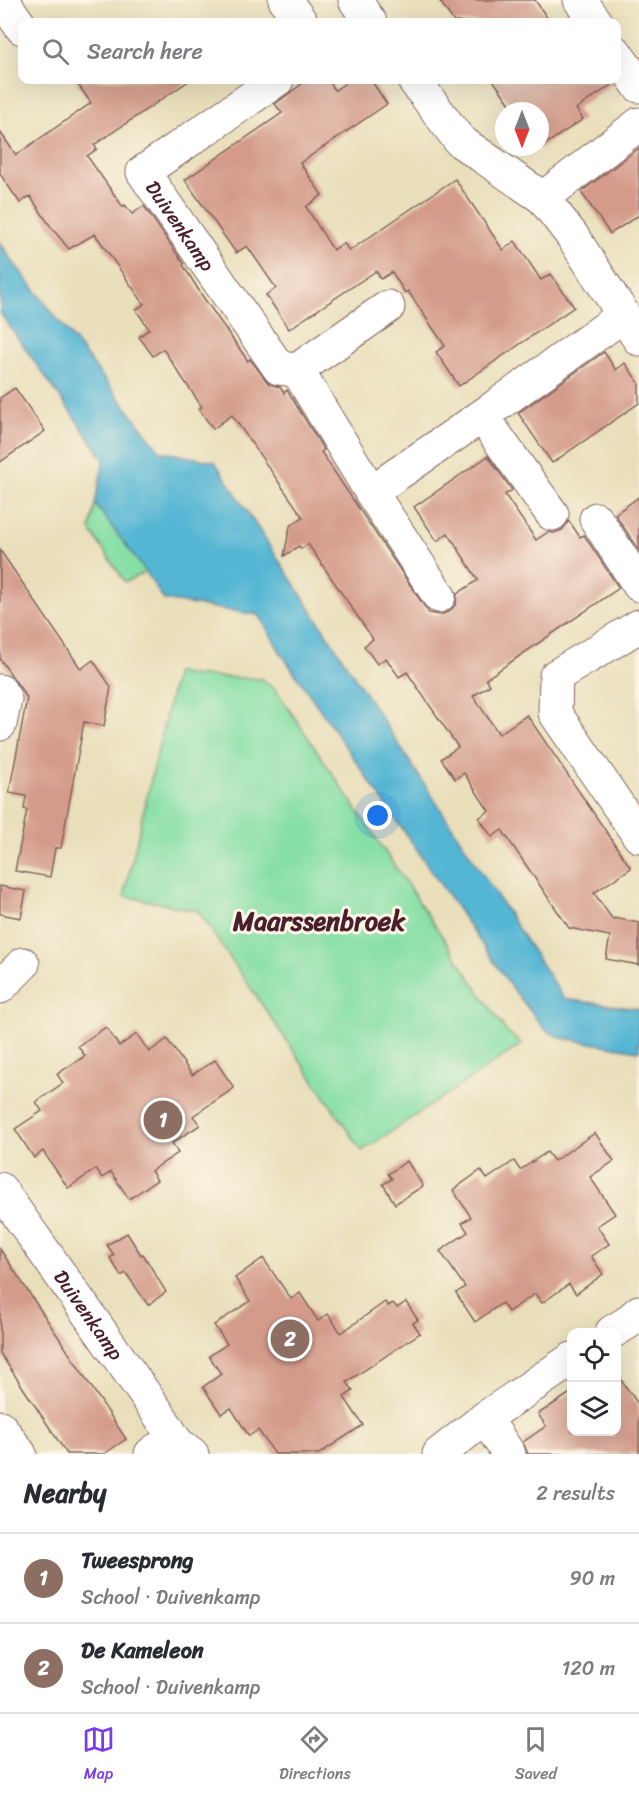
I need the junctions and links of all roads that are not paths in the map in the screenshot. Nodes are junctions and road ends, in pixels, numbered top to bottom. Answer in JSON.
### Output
{"nodes":[{"id":1,"x":2,"y":0,"type":"edge"},
{"id":2,"x":285,"y":0,"type":"edge"},
{"id":3,"x":298,"y":18,"type":"edge"},
{"id":4,"x":18,"y":22,"type":"edge"},
{"id":5,"x":621,"y":60,"type":"edge"},
{"id":6,"x":271,"y":84,"type":"edge"},
{"id":7,"x":417,"y":84,"type":"edge"},
{"id":8,"x":639,"y":86,"type":"edge"},
{"id":9,"x":639,"y":124,"type":"edge"},
{"id":10,"x":543,"y":198,"type":"junction"},
{"id":11,"x":388,"y":307,"type":"dead end"},
{"id":12,"x":632,"y":327,"type":"edge"},
{"id":13,"x":297,"y":370,"type":"junction"},
{"id":14,"x":482,"y":416,"type":"junction"},
{"id":15,"x":371,"y":492,"type":"junction"},
{"id":16,"x":552,"y":514,"type":"dead end"},
{"id":17,"x":596,"y":519,"type":"dead end"},
{"id":18,"x":639,"y":585,"type":"edge"},
{"id":19,"x":439,"y":596,"type":"dead end"},
{"id":20,"x":639,"y":626,"type":"edge"},
{"id":21,"x":0,"y":691,"type":"edge"},
{"id":22,"x":0,"y":724,"type":"edge"},
{"id":23,"x":638,"y":823,"type":"edge"},
{"id":24,"x":23,"y":964,"type":"dead end"},
{"id":25,"x":0,"y":987,"type":"edge"},
{"id":26,"x":0,"y":1189,"type":"edge"},
{"id":27,"x":567,"y":1362,"type":"edge"},
{"id":28,"x":485,"y":1418,"type":"junction"},
{"id":29,"x":0,"y":1427,"type":"edge"},
{"id":30,"x":173,"y":1450,"type":"edge"},
{"id":31,"x":20,"y":1454,"type":"edge"},
{"id":32,"x":439,"y":1454,"type":"edge"},
{"id":33,"x":509,"y":1454,"type":"edge"}],
"edges":[{"from":1,"to":4,"type":"street"},
{"from":2,"to":3,"type":"street"},
{"from":5,"to":8,"type":"street"},
{"from":6,"to":13,"type":"street","name":"Duivenkamp"},
{"from":7,"to":10,"type":"street"},
{"from":9,"to":10,"type":"street"},
{"from":10,"to":12,"type":"street"},
{"from":11,"to":13,"type":"street"},
{"from":12,"to":14,"type":"street"},
{"from":13,"to":15,"type":"street"},
{"from":14,"to":15,"type":"street"},
{"from":14,"to":16,"type":"street"},
{"from":15,"to":19,"type":"street"},
{"from":17,"to":18,"type":"street"},
{"from":20,"to":23,"type":"street"},
{"from":21,"to":22,"type":"street"},
{"from":24,"to":25,"type":"street"},
{"from":26,"to":30,"type":"street","name":"Duivenkamp"},
{"from":27,"to":28,"type":"street"},
{"from":28,"to":32,"type":"street"},
{"from":28,"to":33,"type":"street"},
{"from":29,"to":31,"type":"street"}]}
